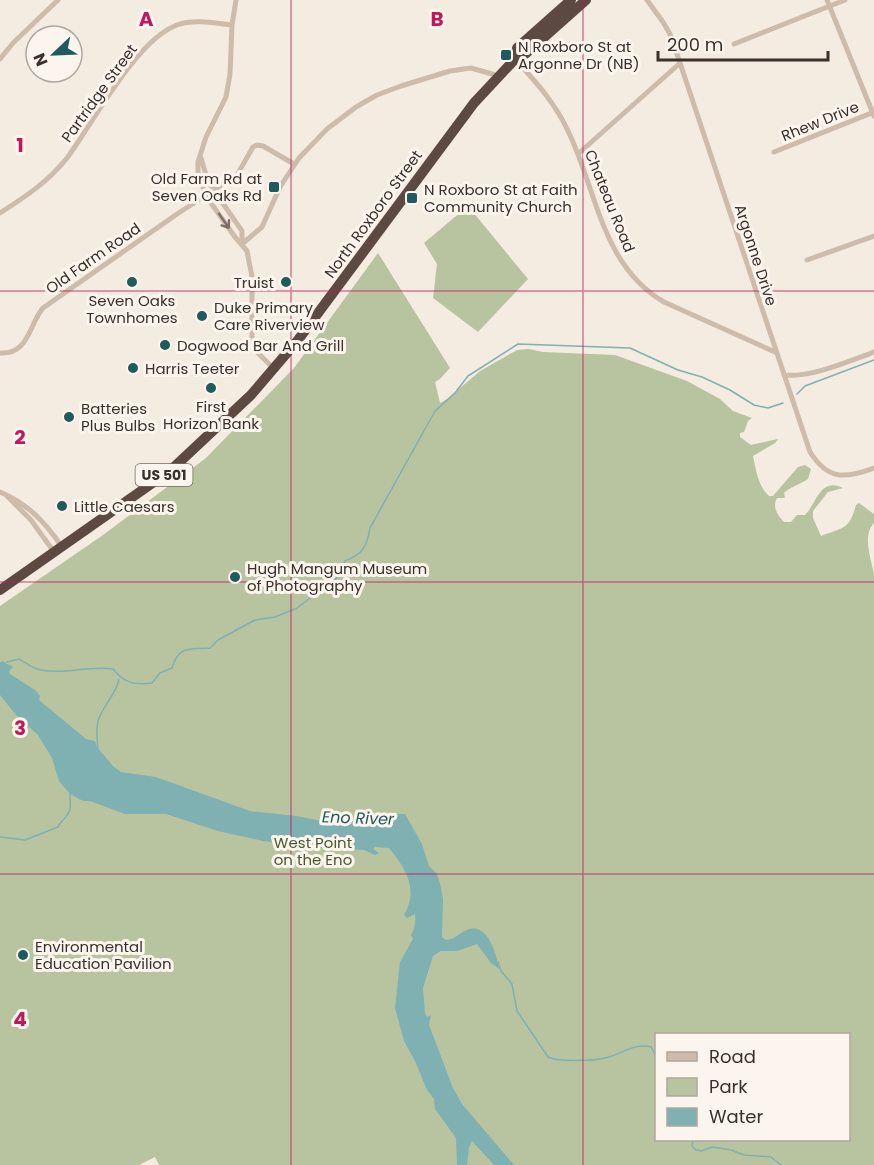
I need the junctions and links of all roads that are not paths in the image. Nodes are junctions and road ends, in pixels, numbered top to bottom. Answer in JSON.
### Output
{"nodes":[{"id":1,"x":58,"y":0,"type":"edge"},
{"id":2,"x":236,"y":0,"type":"edge"},
{"id":3,"x":646,"y":0,"type":"edge"},
{"id":4,"x":845,"y":0,"type":"edge"},
{"id":5,"x":580,"y":1,"type":"edge"},
{"id":6,"x":829,"y":3,"type":"edge"},
{"id":7,"x":232,"y":25,"type":"junction"},
{"id":8,"x":734,"y":44,"type":"dead end"},
{"id":9,"x":516,"y":57,"type":"junction"},
{"id":10,"x":0,"y":59,"type":"edge"},
{"id":11,"x":679,"y":64,"type":"junction"},
{"id":12,"x":499,"y":76,"type":"junction"},
{"id":13,"x":874,"y":114,"type":"edge"},
{"id":14,"x":774,"y":152,"type":"dead end"},
{"id":15,"x":578,"y":154,"type":"junction"},
{"id":16,"x":201,"y":158,"type":"junction"},
{"id":17,"x":294,"y":164,"type":"junction"},
{"id":18,"x":213,"y":191,"type":"junction"},
{"id":19,"x":206,"y":196,"type":"junction"},
{"id":20,"x":0,"y":213,"type":"edge"},
{"id":21,"x":874,"y":236,"type":"edge"},
{"id":22,"x":242,"y":243,"type":"junction"},
{"id":23,"x":807,"y":260,"type":"dead end"},
{"id":24,"x":775,"y":352,"type":"junction"},
{"id":25,"x":874,"y":352,"type":"edge"},
{"id":26,"x":0,"y":353,"type":"edge"},
{"id":27,"x":274,"y":370,"type":"junction"},
{"id":28,"x":784,"y":375,"type":"junction"},
{"id":29,"x":874,"y":468,"type":"edge"},
{"id":30,"x":3,"y":493,"type":"edge"},
{"id":31,"x":58,"y":550,"type":"junction"},
{"id":32,"x":0,"y":590,"type":"edge"}],
"edges":[{"from":1,"to":10,"type":"street"},
{"from":2,"to":7,"type":"street"},
{"from":3,"to":11,"type":"street","name":"Argonne Drive"},
{"from":4,"to":6,"type":"street"},
{"from":5,"to":9,"type":"highway","name":"North Roxboro Street","number":"US 501"},
{"from":6,"to":8,"type":"street"},
{"from":6,"to":13,"type":"street"},
{"from":7,"to":16,"type":"street"},
{"from":7,"to":20,"type":"street","name":"Partridge Street"},
{"from":9,"to":12,"type":"highway","name":"North Roxboro Street","number":"US 501"},
{"from":9,"to":15,"type":"street","name":"Chateau Road"},
{"from":11,"to":15,"type":"street"},
{"from":11,"to":24,"type":"street","name":"Argonne Drive"},
{"from":12,"to":17,"type":"street"},
{"from":12,"to":27,"type":"highway","name":"North Roxboro Street","number":"US 501"},
{"from":13,"to":14,"type":"street","name":"Rhew Drive"},
{"from":15,"to":24,"type":"street","name":"Chateau Road"},
{"from":16,"to":18,"type":"street"},
{"from":16,"to":19,"type":"street"},
{"from":17,"to":18,"type":"street","name":"Old Farm Road"},
{"from":17,"to":22,"type":"street"},
{"from":18,"to":19,"type":"street","name":"Old Farm Road"},
{"from":18,"to":22,"type":"street"},
{"from":19,"to":22,"type":"street","one_way":true},
{"from":19,"to":26,"type":"street","name":"Old Farm Road"},
{"from":21,"to":23,"type":"street"},
{"from":22,"to":27,"type":"street"},
{"from":24,"to":28,"type":"street","name":"Argonne Drive"},
{"from":25,"to":28,"type":"street"},
{"from":27,"to":31,"type":"highway","name":"North Roxboro Street","number":"US 501"},
{"from":28,"to":29,"type":"street","name":"Argonne Drive"},
{"from":30,"to":31,"type":"street"},
{"from":30,"to":31,"type":"street"},
{"from":31,"to":32,"type":"highway","name":"North Roxboro Street","number":"US 501"}]}
